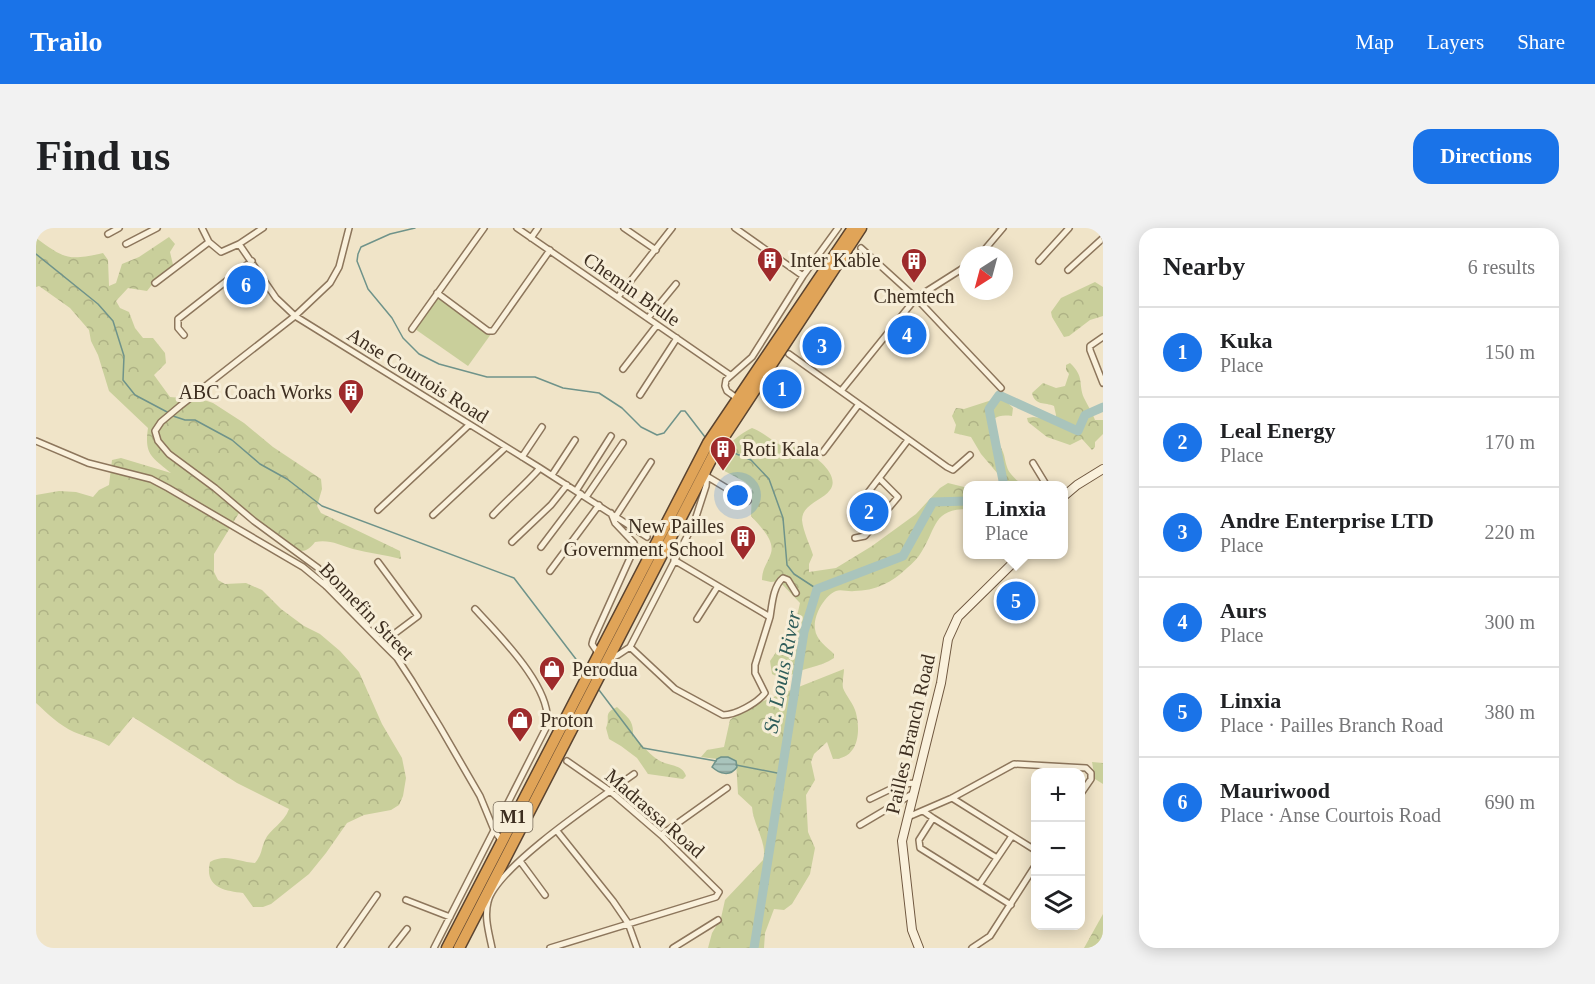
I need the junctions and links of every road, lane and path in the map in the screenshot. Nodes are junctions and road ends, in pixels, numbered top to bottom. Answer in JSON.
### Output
{"nodes":[{"id":1,"x":119,"y":228,"type":"edge"},
{"id":2,"x":157,"y":228,"type":"edge"},
{"id":3,"x":263,"y":228,"type":"edge"},
{"id":4,"x":349,"y":228,"type":"edge"},
{"id":5,"x":484,"y":228,"type":"edge"},
{"id":6,"x":517,"y":228,"type":"edge"},
{"id":7,"x":538,"y":228,"type":"edge"},
{"id":8,"x":624,"y":228,"type":"edge"},
{"id":9,"x":672,"y":228,"type":"edge"},
{"id":10,"x":735,"y":228,"type":"edge"},
{"id":11,"x":837,"y":228,"type":"edge"},
{"id":12,"x":853,"y":228,"type":"edge"},
{"id":13,"x":861,"y":228,"type":"edge"},
{"id":14,"x":1003,"y":228,"type":"edge"},
{"id":15,"x":1069,"y":228,"type":"edge"},
{"id":16,"x":204,"y":230,"type":"edge"},
{"id":17,"x":108,"y":234,"type":"dead end"},
{"id":18,"x":531,"y":238,"type":"junction"},
{"id":19,"x":1103,"y":238,"type":"edge"},
{"id":20,"x":209,"y":242,"type":"junction"},
{"id":21,"x":126,"y":244,"type":"dead end"},
{"id":22,"x":238,"y":244,"type":"junction"},
{"id":23,"x":988,"y":246,"type":"edge"},
{"id":24,"x":861,"y":248,"type":"dead end"},
{"id":25,"x":550,"y":250,"type":"junction"},
{"id":26,"x":656,"y":250,"type":"junction"},
{"id":27,"x":252,"y":261,"type":"junction"},
{"id":28,"x":1039,"y":261,"type":"dead end"},
{"id":29,"x":1068,"y":270,"type":"dead end"},
{"id":30,"x":959,"y":271,"type":"edge"},
{"id":31,"x":803,"y":276,"type":"junction"},
{"id":32,"x":155,"y":283,"type":"dead end"},
{"id":33,"x":676,"y":284,"type":"dead end"},
{"id":34,"x":436,"y":293,"type":"junction"},
{"id":35,"x":618,"y":297,"type":"junction"},
{"id":36,"x":916,"y":298,"type":"junction"},
{"id":37,"x":295,"y":316,"type":"junction"},
{"id":38,"x":648,"y":318,"type":"junction"},
{"id":39,"x":657,"y":325,"type":"junction"},
{"id":40,"x":412,"y":329,"type":"dead end"},
{"id":41,"x":183,"y":335,"type":"dead end"},
{"id":42,"x":677,"y":338,"type":"junction"},
{"id":43,"x":1103,"y":338,"type":"edge"},
{"id":44,"x":789,"y":354,"type":"dead end"},
{"id":45,"x":622,"y":369,"type":"dead end"},
{"id":46,"x":730,"y":375,"type":"junction"},
{"id":47,"x":1103,"y":383,"type":"edge"},
{"id":48,"x":1001,"y":388,"type":"dead end"},
{"id":49,"x":841,"y":391,"type":"junction"},
{"id":50,"x":640,"y":395,"type":"dead end"},
{"id":51,"x":738,"y":399,"type":"junction"},
{"id":52,"x":859,"y":405,"type":"junction"},
{"id":53,"x":469,"y":425,"type":"junction"},
{"id":54,"x":542,"y":427,"type":"dead end"},
{"id":55,"x":722,"y":431,"type":"junction"},
{"id":56,"x":611,"y":436,"type":"dead end"},
{"id":57,"x":575,"y":440,"type":"dead end"},
{"id":58,"x":908,"y":440,"type":"junction"},
{"id":59,"x":36,"y":441,"type":"edge"},
{"id":60,"x":623,"y":442,"type":"dead end"},
{"id":61,"x":506,"y":447,"type":"junction"},
{"id":62,"x":822,"y":452,"type":"dead end"},
{"id":63,"x":970,"y":455,"type":"dead end"},
{"id":64,"x":522,"y":457,"type":"junction"},
{"id":65,"x":651,"y":462,"type":"dead end"},
{"id":66,"x":1033,"y":463,"type":"dead end"},
{"id":67,"x":707,"y":464,"type":"junction"},
{"id":68,"x":540,"y":468,"type":"junction"},
{"id":69,"x":1103,"y":469,"type":"edge"},
{"id":70,"x":552,"y":475,"type":"junction"},
{"id":71,"x":879,"y":478,"type":"junction"},
{"id":72,"x":1044,"y":481,"type":"edge"},
{"id":73,"x":567,"y":485,"type":"junction"},
{"id":74,"x":1068,"y":493,"type":"edge"},
{"id":75,"x":581,"y":494,"type":"junction"},
{"id":76,"x":748,"y":501,"type":"dead end"},
{"id":77,"x":599,"y":505,"type":"junction"},
{"id":78,"x":378,"y":510,"type":"dead end"},
{"id":79,"x":433,"y":515,"type":"dead end"},
{"id":80,"x":493,"y":515,"type":"dead end"},
{"id":81,"x":613,"y":515,"type":"junction"},
{"id":82,"x":851,"y":515,"type":"dead end"},
{"id":83,"x":662,"y":529,"type":"junction"},
{"id":84,"x":646,"y":537,"type":"junction"},
{"id":85,"x":855,"y":537,"type":"dead end"},
{"id":86,"x":512,"y":542,"type":"dead end"},
{"id":87,"x":541,"y":547,"type":"dead end"},
{"id":88,"x":1018,"y":559,"type":"edge"},
{"id":89,"x":674,"y":560,"type":"junction"},
{"id":90,"x":378,"y":562,"type":"dead end"},
{"id":91,"x":642,"y":568,"type":"junction"},
{"id":92,"x":550,"y":571,"type":"dead end"},
{"id":93,"x":326,"y":585,"type":"junction"},
{"id":94,"x":718,"y":586,"type":"junction"},
{"id":95,"x":796,"y":593,"type":"dead end"},
{"id":96,"x":475,"y":609,"type":"dead end"},
{"id":97,"x":770,"y":617,"type":"junction"},
{"id":98,"x":697,"y":619,"type":"dead end"},
{"id":99,"x":382,"y":643,"type":"junction"},
{"id":100,"x":630,"y":647,"type":"junction"},
{"id":101,"x":596,"y":657,"type":"junction"},
{"id":102,"x":608,"y":658,"type":"junction"},
{"id":103,"x":567,"y":761,"type":"dead end"},
{"id":104,"x":634,"y":774,"type":"dead end"},
{"id":105,"x":917,"y":783,"type":"junction"},
{"id":106,"x":728,"y":788,"type":"dead end"},
{"id":107,"x":1085,"y":788,"type":"edge"},
{"id":108,"x":610,"y":791,"type":"junction"},
{"id":109,"x":914,"y":793,"type":"junction"},
{"id":110,"x":952,"y":798,"type":"junction"},
{"id":111,"x":870,"y":799,"type":"dead end"},
{"id":112,"x":923,"y":811,"type":"junction"},
{"id":113,"x":908,"y":817,"type":"junction"},
{"id":114,"x":933,"y":818,"type":"junction"},
{"id":115,"x":860,"y":825,"type":"dead end"},
{"id":116,"x":494,"y":830,"type":"junction"},
{"id":117,"x":557,"y":831,"type":"junction"},
{"id":118,"x":661,"y":835,"type":"junction"},
{"id":119,"x":1012,"y":836,"type":"junction"},
{"id":120,"x":501,"y":840,"type":"junction"},
{"id":121,"x":512,"y":845,"type":"junction"},
{"id":122,"x":1031,"y":848,"type":"edge"},
{"id":123,"x":526,"y":855,"type":"junction"},
{"id":124,"x":997,"y":858,"type":"junction"},
{"id":125,"x":520,"y":861,"type":"junction"},
{"id":126,"x":1031,"y":872,"type":"edge"},
{"id":127,"x":979,"y":885,"type":"junction"},
{"id":128,"x":377,"y":895,"type":"dead end"},
{"id":129,"x":546,"y":895,"type":"dead end"},
{"id":130,"x":406,"y":900,"type":"dead end"},
{"id":131,"x":1011,"y":905,"type":"junction"},
{"id":132,"x":450,"y":917,"type":"junction"},
{"id":133,"x":718,"y":920,"type":"dead end"},
{"id":134,"x":628,"y":923,"type":"junction"},
{"id":135,"x":408,"y":929,"type":"dead end"},
{"id":136,"x":340,"y":948,"type":"edge"},
{"id":137,"x":392,"y":948,"type":"edge"},
{"id":138,"x":434,"y":948,"type":"edge"},
{"id":139,"x":447,"y":948,"type":"edge"},
{"id":140,"x":459,"y":948,"type":"edge"},
{"id":141,"x":492,"y":948,"type":"edge"},
{"id":142,"x":550,"y":948,"type":"edge"},
{"id":143,"x":637,"y":948,"type":"edge"},
{"id":144,"x":673,"y":948,"type":"edge"},
{"id":145,"x":919,"y":948,"type":"edge"},
{"id":146,"x":972,"y":948,"type":"edge"}],
"edges":[{"from":1,"to":17,"type":"street"},
{"from":2,"to":21,"type":"street"},
{"from":3,"to":22,"type":"street"},
{"from":4,"to":37,"type":"street"},
{"from":5,"to":34,"type":"street"},
{"from":6,"to":18,"type":"street","name":"Chemin Brule"},
{"from":7,"to":18,"type":"street"},
{"from":8,"to":26,"type":"street"},
{"from":9,"to":26,"type":"street"},
{"from":10,"to":31,"type":"street"},
{"from":11,"to":31,"type":"street"},
{"from":12,"to":51,"type":"highway","number":"M1"},
{"from":13,"to":55,"type":"highway","number":"M1"},
{"from":14,"to":23,"type":"street"},
{"from":15,"to":28,"type":"street"},
{"from":16,"to":20,"type":"street"},
{"from":18,"to":25,"type":"street","name":"Chemin Brule"},
{"from":19,"to":29,"type":"street"},
{"from":20,"to":22,"type":"street"},
{"from":20,"to":32,"type":"street"},
{"from":22,"to":27,"type":"street","name":"Anse Courtois Road"},
{"from":24,"to":36,"type":"street"},
{"from":25,"to":34,"type":"street"},
{"from":25,"to":35,"type":"street","name":"Chemin Brule"},
{"from":26,"to":35,"type":"street"},
{"from":27,"to":37,"type":"street","name":"Anse Courtois Road"},
{"from":27,"to":41,"type":"street"},
{"from":30,"to":36,"type":"street"},
{"from":31,"to":46,"type":"street"},
{"from":33,"to":38,"type":"street"},
{"from":34,"to":40,"type":"street"},
{"from":35,"to":38,"type":"street","name":"Chemin Brule"},
{"from":36,"to":48,"type":"street"},
{"from":36,"to":49,"type":"street"},
{"from":37,"to":53,"type":"street","name":"Anse Courtois Road"},
{"from":37,"to":93,"type":"street"},
{"from":38,"to":39,"type":"street","name":"Chemin Brule"},
{"from":39,"to":42,"type":"street","name":"Chemin Brule"},
{"from":39,"to":45,"type":"street"},
{"from":42,"to":46,"type":"street","name":"Chemin Brule"},
{"from":42,"to":50,"type":"street"},
{"from":43,"to":47,"type":"street"},
{"from":44,"to":49,"type":"street"},
{"from":46,"to":51,"type":"street"},
{"from":49,"to":52,"type":"street"},
{"from":51,"to":55,"type":"highway","number":"M1"},
{"from":52,"to":58,"type":"street"},
{"from":52,"to":62,"type":"street"},
{"from":53,"to":61,"type":"street","name":"Anse Courtois Road"},
{"from":53,"to":78,"type":"street"},
{"from":54,"to":64,"type":"street"},
{"from":55,"to":67,"type":"highway","number":"M1"},
{"from":56,"to":75,"type":"street"},
{"from":57,"to":70,"type":"street"},
{"from":58,"to":63,"type":"street"},
{"from":58,"to":71,"type":"street"},
{"from":59,"to":93,"type":"street","name":"Bonnefin Street"},
{"from":60,"to":75,"type":"street"},
{"from":61,"to":64,"type":"street","name":"Anse Courtois Road"},
{"from":61,"to":79,"type":"street"},
{"from":64,"to":68,"type":"street","name":"Anse Courtois Road"},
{"from":65,"to":81,"type":"street"},
{"from":66,"to":72,"type":"street"},
{"from":67,"to":76,"type":"street"},
{"from":67,"to":83,"type":"highway","number":"M1"},
{"from":67,"to":89,"type":"street"},
{"from":67,"to":102,"type":"highway","number":"M1"},
{"from":68,"to":70,"type":"street","name":"Anse Courtois Road"},
{"from":68,"to":80,"type":"street"},
{"from":69,"to":74,"type":"main road"},
{"from":70,"to":73,"type":"street","name":"Anse Courtois Road"},
{"from":71,"to":82,"type":"street"},
{"from":71,"to":85,"type":"street"},
{"from":73,"to":75,"type":"street","name":"Anse Courtois Road"},
{"from":73,"to":86,"type":"street"},
{"from":75,"to":77,"type":"street","name":"Anse Courtois Road"},
{"from":75,"to":87,"type":"street"},
{"from":77,"to":81,"type":"street","name":"Anse Courtois Road"},
{"from":77,"to":92,"type":"street"},
{"from":81,"to":84,"type":"street","name":"Anse Courtois Road"},
{"from":81,"to":101,"type":"street"},
{"from":83,"to":84,"type":"street"},
{"from":83,"to":91,"type":"highway","number":"M1"},
{"from":84,"to":91,"type":"street"},
{"from":88,"to":105,"type":"main road","name":"Pailles Branch Road"},
{"from":89,"to":94,"type":"street"},
{"from":89,"to":100,"type":"street"},
{"from":90,"to":99,"type":"street"},
{"from":91,"to":101,"type":"highway","number":"M1"},
{"from":93,"to":99,"type":"street","name":"Bonnefin Street"},
{"from":94,"to":97,"type":"street"},
{"from":94,"to":98,"type":"street"},
{"from":95,"to":97,"type":"street"},
{"from":96,"to":116,"type":"street"},
{"from":97,"to":100,"type":"street"},
{"from":99,"to":116,"type":"street","name":"Bonnefin Street"},
{"from":100,"to":102,"type":"street"},
{"from":101,"to":120,"type":"highway","number":"M1"},
{"from":102,"to":121,"type":"highway","number":"M1"},
{"from":103,"to":108,"type":"street","name":"Madrassa Road"},
{"from":104,"to":108,"type":"street"},
{"from":105,"to":109,"type":"main road","name":"Pailles Branch Road"},
{"from":105,"to":111,"type":"street"},
{"from":106,"to":118,"type":"street"},
{"from":107,"to":110,"type":"street"},
{"from":108,"to":117,"type":"street"},
{"from":108,"to":118,"type":"street","name":"Madrassa Road"},
{"from":109,"to":113,"type":"main road","name":"Pailles Branch Road"},
{"from":109,"to":115,"type":"street"},
{"from":110,"to":112,"type":"street"},
{"from":110,"to":119,"type":"street"},
{"from":112,"to":113,"type":"street"},
{"from":112,"to":114,"type":"street"},
{"from":113,"to":145,"type":"main road","name":"Pailles Branch Road"},
{"from":114,"to":124,"type":"street"},
{"from":114,"to":127,"type":"street"},
{"from":116,"to":120,"type":"street","name":"Bonnefin Street"},
{"from":116,"to":132,"type":"street"},
{"from":117,"to":123,"type":"street"},
{"from":117,"to":134,"type":"street"},
{"from":118,"to":134,"type":"street","name":"Madrassa Road"},
{"from":119,"to":122,"type":"street"},
{"from":119,"to":124,"type":"street"},
{"from":120,"to":139,"type":"highway","number":"M1"},
{"from":121,"to":123,"type":"street"},
{"from":121,"to":140,"type":"highway","number":"M1"},
{"from":123,"to":125,"type":"street"},
{"from":124,"to":127,"type":"street"},
{"from":125,"to":129,"type":"street"},
{"from":125,"to":141,"type":"street"},
{"from":126,"to":131,"type":"street"},
{"from":127,"to":131,"type":"street"},
{"from":128,"to":136,"type":"street"},
{"from":130,"to":132,"type":"street"},
{"from":131,"to":146,"type":"street"},
{"from":132,"to":138,"type":"street"},
{"from":133,"to":144,"type":"street"},
{"from":134,"to":142,"type":"street"},
{"from":134,"to":143,"type":"street"},
{"from":135,"to":137,"type":"street"}]}
